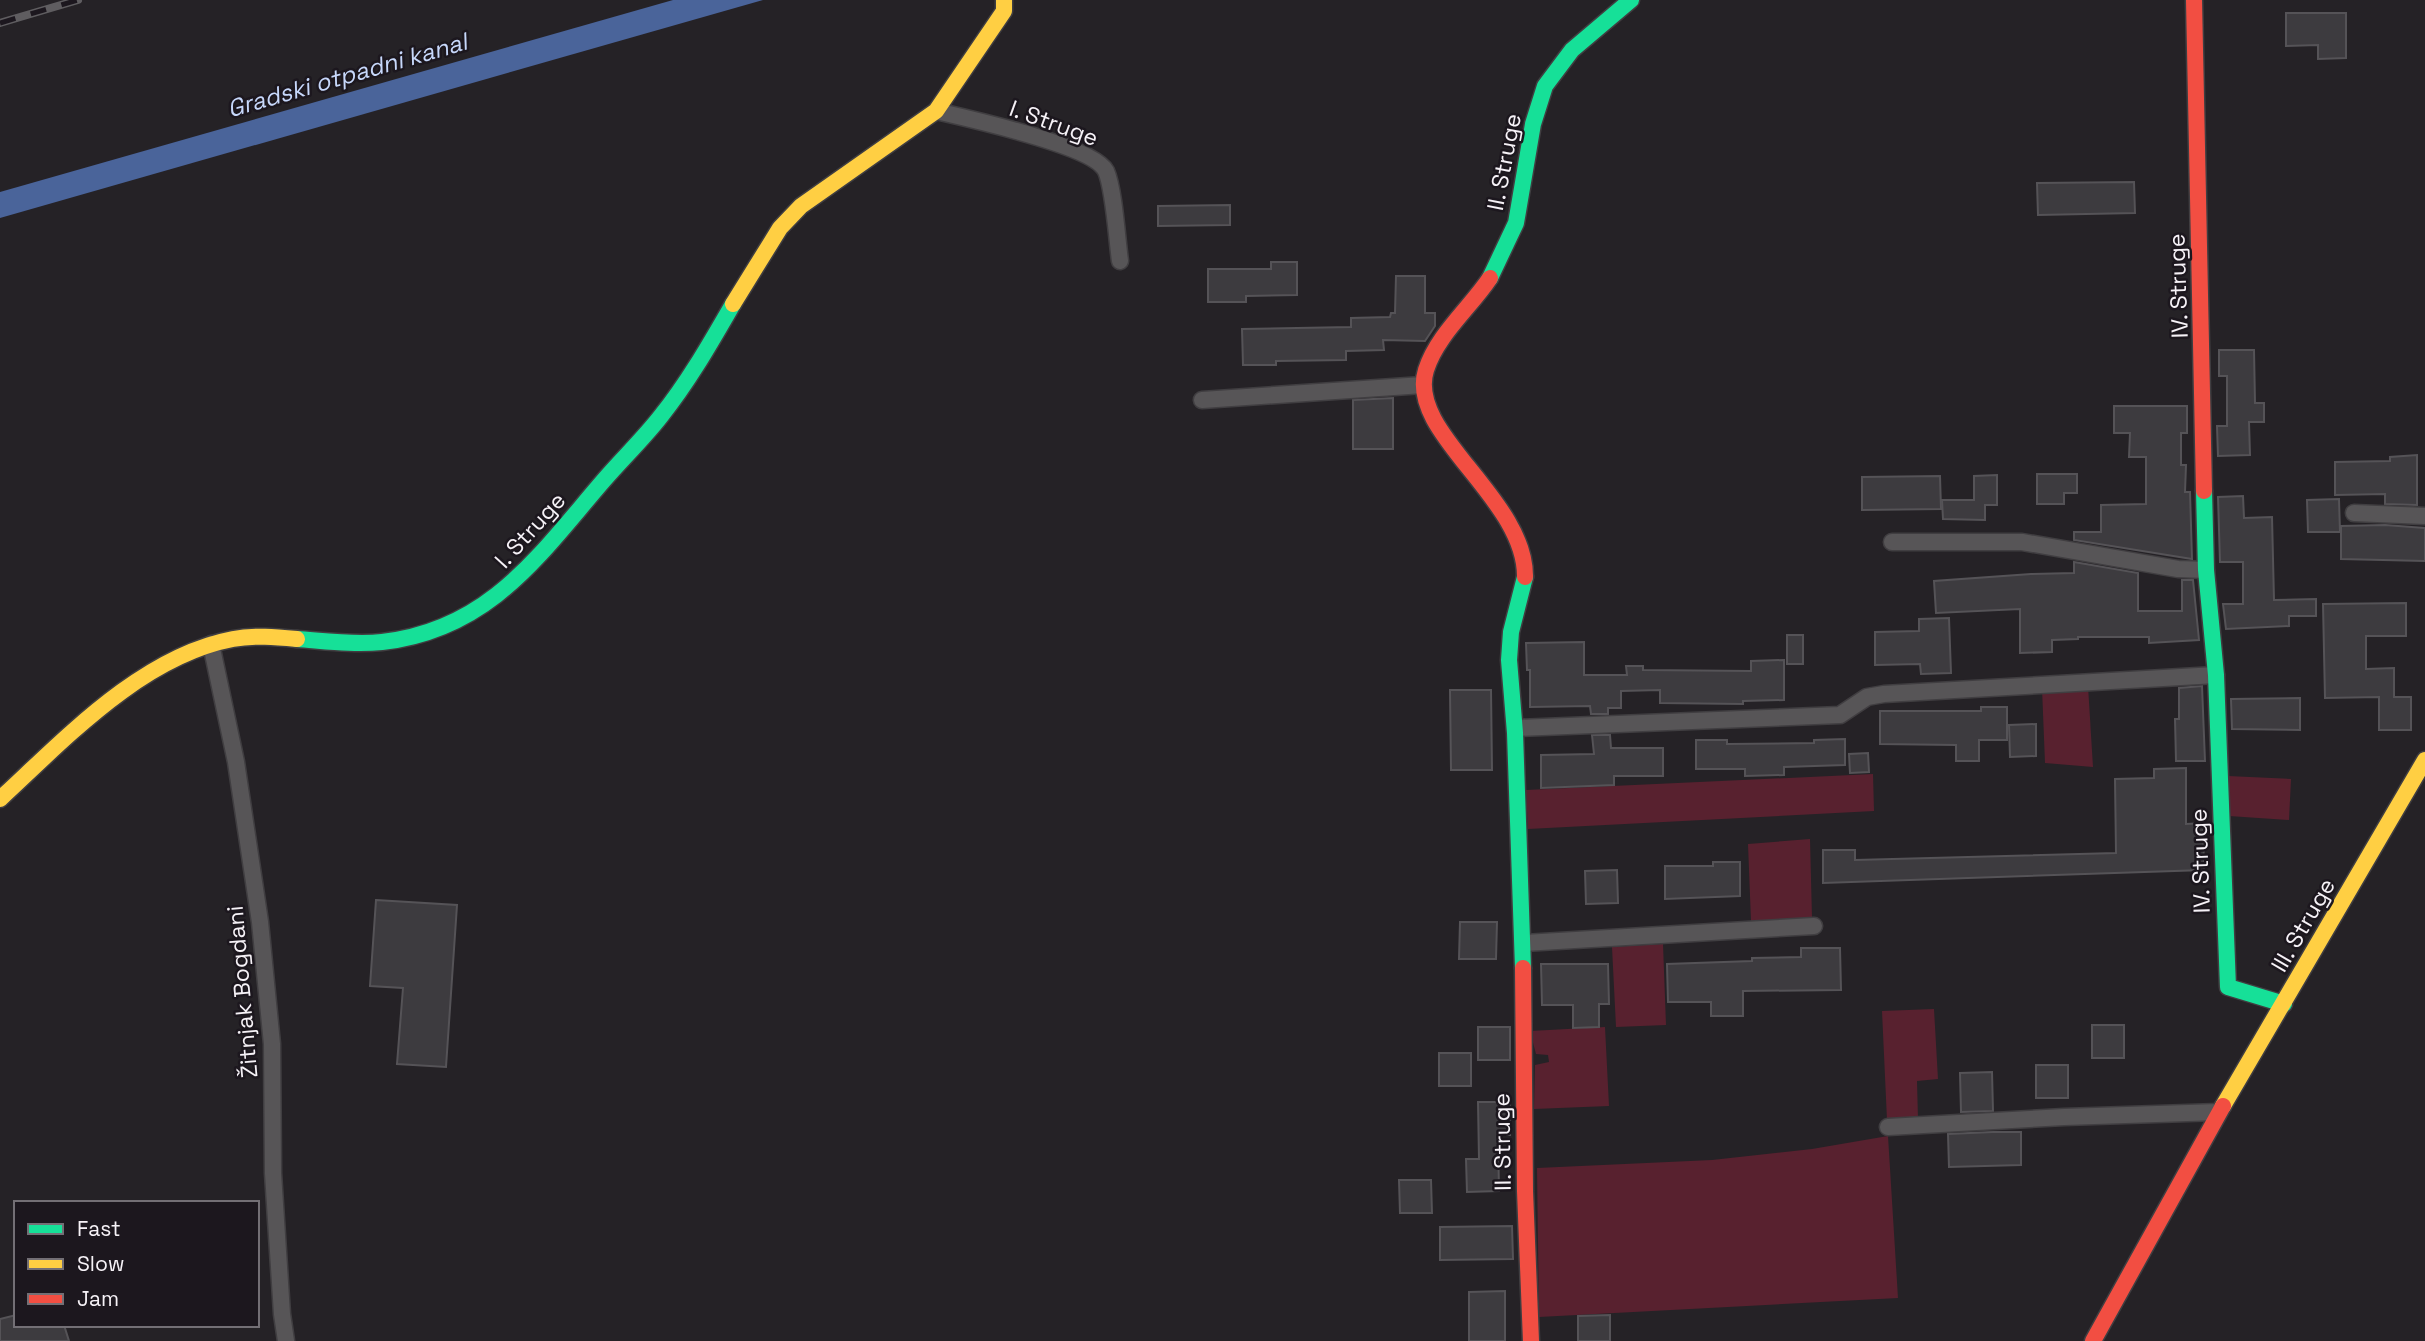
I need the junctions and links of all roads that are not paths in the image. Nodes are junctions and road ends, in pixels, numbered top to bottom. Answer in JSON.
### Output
{"nodes":[{"id":1,"x":1004,"y":0,"type":"edge"},
{"id":2,"x":1631,"y":0,"type":"edge"},
{"id":3,"x":2194,"y":0,"type":"edge"},
{"id":4,"x":936,"y":111,"type":"junction"},
{"id":5,"x":1120,"y":261,"type":"dead end"},
{"id":6,"x":1423,"y":385,"type":"junction"},
{"id":7,"x":1202,"y":400,"type":"dead end"},
{"id":8,"x":2354,"y":513,"type":"dead end"},
{"id":9,"x":2425,"y":516,"type":"edge"},
{"id":10,"x":1892,"y":542,"type":"dead end"},
{"id":11,"x":2206,"y":570,"type":"junction"},
{"id":12,"x":211,"y":644,"type":"junction"},
{"id":13,"x":2216,"y":675,"type":"junction"},
{"id":14,"x":1515,"y":728,"type":"junction"},
{"id":15,"x":2425,"y":760,"type":"edge"},
{"id":16,"x":0,"y":799,"type":"edge"},
{"id":17,"x":1814,"y":926,"type":"dead end"},
{"id":18,"x":1523,"y":943,"type":"junction"},
{"id":19,"x":2284,"y":1004,"type":"junction"},
{"id":20,"x":2219,"y":1112,"type":"junction"},
{"id":21,"x":1888,"y":1127,"type":"dead end"},
{"id":22,"x":286,"y":1341,"type":"edge"},
{"id":23,"x":1531,"y":1341,"type":"edge"},
{"id":24,"x":2093,"y":1341,"type":"edge"}],
"edges":[{"from":1,"to":4,"type":"street","name":"I. Struge"},
{"from":2,"to":6,"type":"street","name":"II. Struge"},
{"from":3,"to":11,"type":"street","name":"IV. Struge"},
{"from":4,"to":5,"type":"street","name":"I. Struge"},
{"from":4,"to":12,"type":"street","name":"I. Struge"},
{"from":6,"to":7,"type":"street"},
{"from":6,"to":14,"type":"street","name":"II. Struge"},
{"from":8,"to":9,"type":"street"},
{"from":10,"to":11,"type":"street"},
{"from":11,"to":13,"type":"street","name":"IV. Struge"},
{"from":12,"to":16,"type":"street","name":"I. Struge"},
{"from":12,"to":22,"type":"street","name":"Žitnjak Bogdani"},
{"from":13,"to":14,"type":"street"},
{"from":13,"to":19,"type":"street","name":"IV. Struge"},
{"from":14,"to":18,"type":"street","name":"II. Struge"},
{"from":15,"to":19,"type":"street","name":"III. Struge"},
{"from":17,"to":18,"type":"street"},
{"from":18,"to":23,"type":"street","name":"II. Struge"},
{"from":19,"to":20,"type":"street","name":"III. Struge"},
{"from":20,"to":21,"type":"street"},
{"from":20,"to":24,"type":"street","name":"III. Struge"}]}
